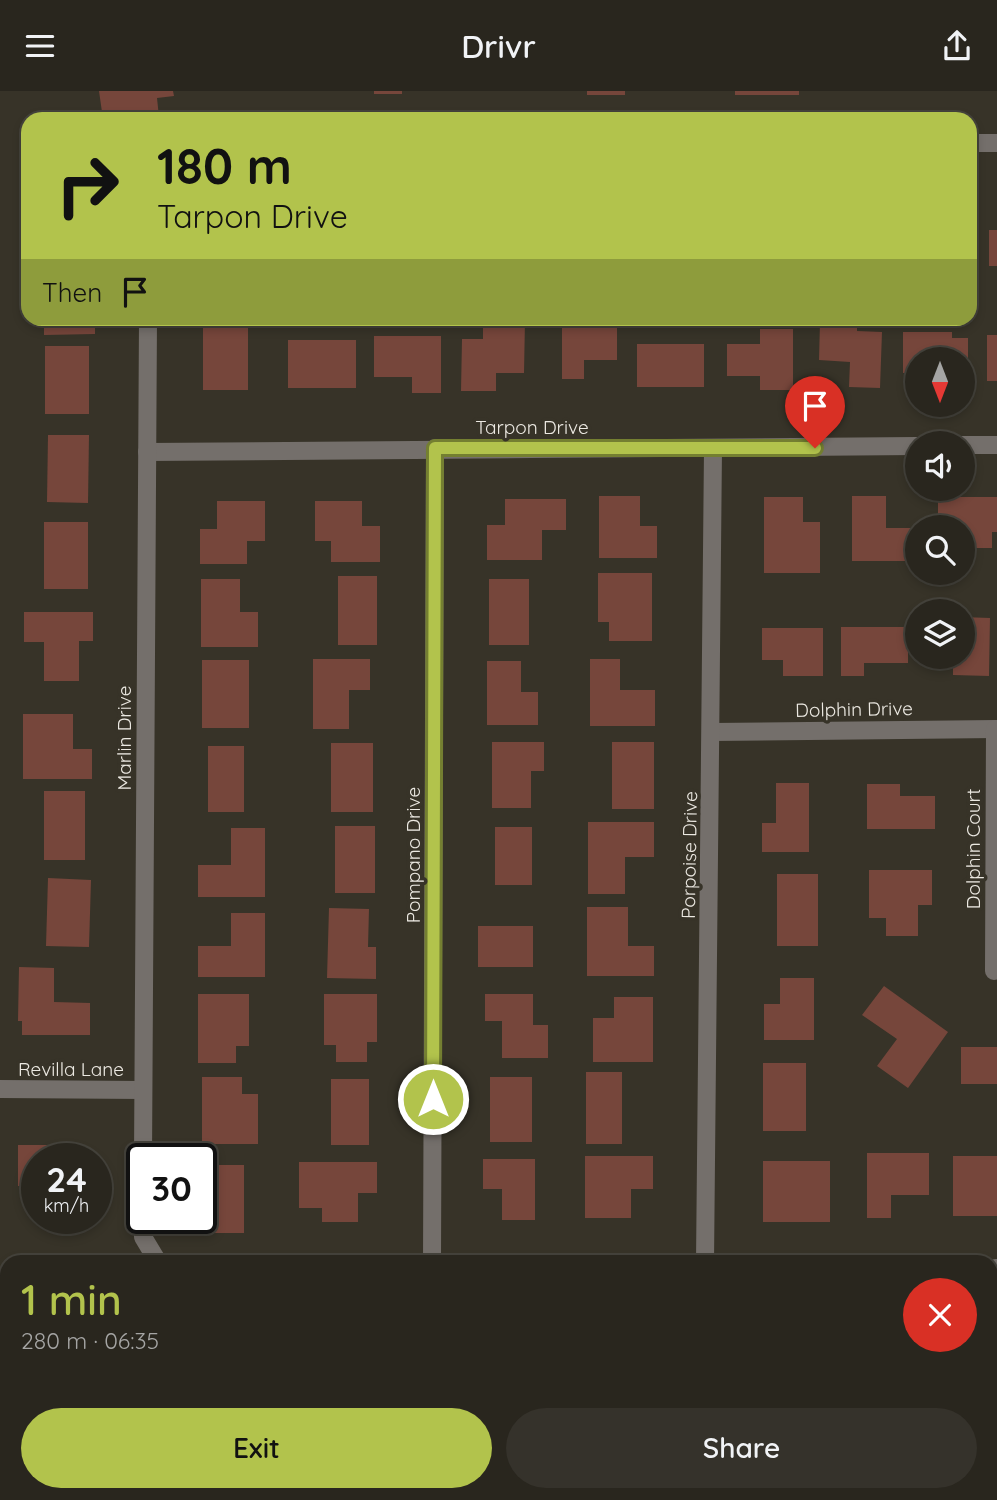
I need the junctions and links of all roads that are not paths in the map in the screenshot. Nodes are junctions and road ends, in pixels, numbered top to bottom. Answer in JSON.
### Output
{"nodes":[{"id":1,"x":977,"y":143,"type":"edge"},
{"id":2,"x":997,"y":143,"type":"edge"},
{"id":3,"x":148,"y":326,"type":"edge"},
{"id":4,"x":975,"y":445,"type":"edge"},
{"id":5,"x":997,"y":445,"type":"edge"},
{"id":6,"x":905,"y":446,"type":"edge"},
{"id":7,"x":435,"y":448,"type":"junction"},
{"id":8,"x":713,"y":449,"type":"junction"},
{"id":9,"x":147,"y":452,"type":"junction"},
{"id":10,"x":996,"y":729,"type":"edge"},
{"id":11,"x":712,"y":731,"type":"junction"},
{"id":12,"x":993,"y":971,"type":"dead end"},
{"id":13,"x":0,"y":1089,"type":"edge"},
{"id":14,"x":143,"y":1090,"type":"junction"},
{"id":15,"x":143,"y":1143,"type":"edge"},
{"id":16,"x":143,"y":1234,"type":"edge"},
{"id":17,"x":154,"y":1255,"type":"edge"},
{"id":18,"x":432,"y":1255,"type":"edge"},
{"id":19,"x":705,"y":1255,"type":"edge"}],
"edges":[{"from":1,"to":2,"type":"street"},
{"from":3,"to":9,"type":"street","name":"Marlin Drive"},
{"from":4,"to":5,"type":"street"},
{"from":6,"to":8,"type":"street","name":"Tarpon Drive"},
{"from":7,"to":8,"type":"street","name":"Tarpon Drive"},
{"from":7,"to":9,"type":"street","name":"Tarpon Drive"},
{"from":7,"to":18,"type":"street","name":"Pompano Drive"},
{"from":8,"to":11,"type":"street","name":"Porpoise Drive"},
{"from":9,"to":14,"type":"street","name":"Marlin Drive"},
{"from":10,"to":11,"type":"street","name":"Dolphin Drive"},
{"from":10,"to":12,"type":"street","name":"Dolphin Court"},
{"from":11,"to":19,"type":"street","name":"Porpoise Drive"},
{"from":13,"to":14,"type":"street","name":"Revilla Lane"},
{"from":14,"to":15,"type":"street","name":"Marlin Drive"},
{"from":16,"to":17,"type":"street"}]}
